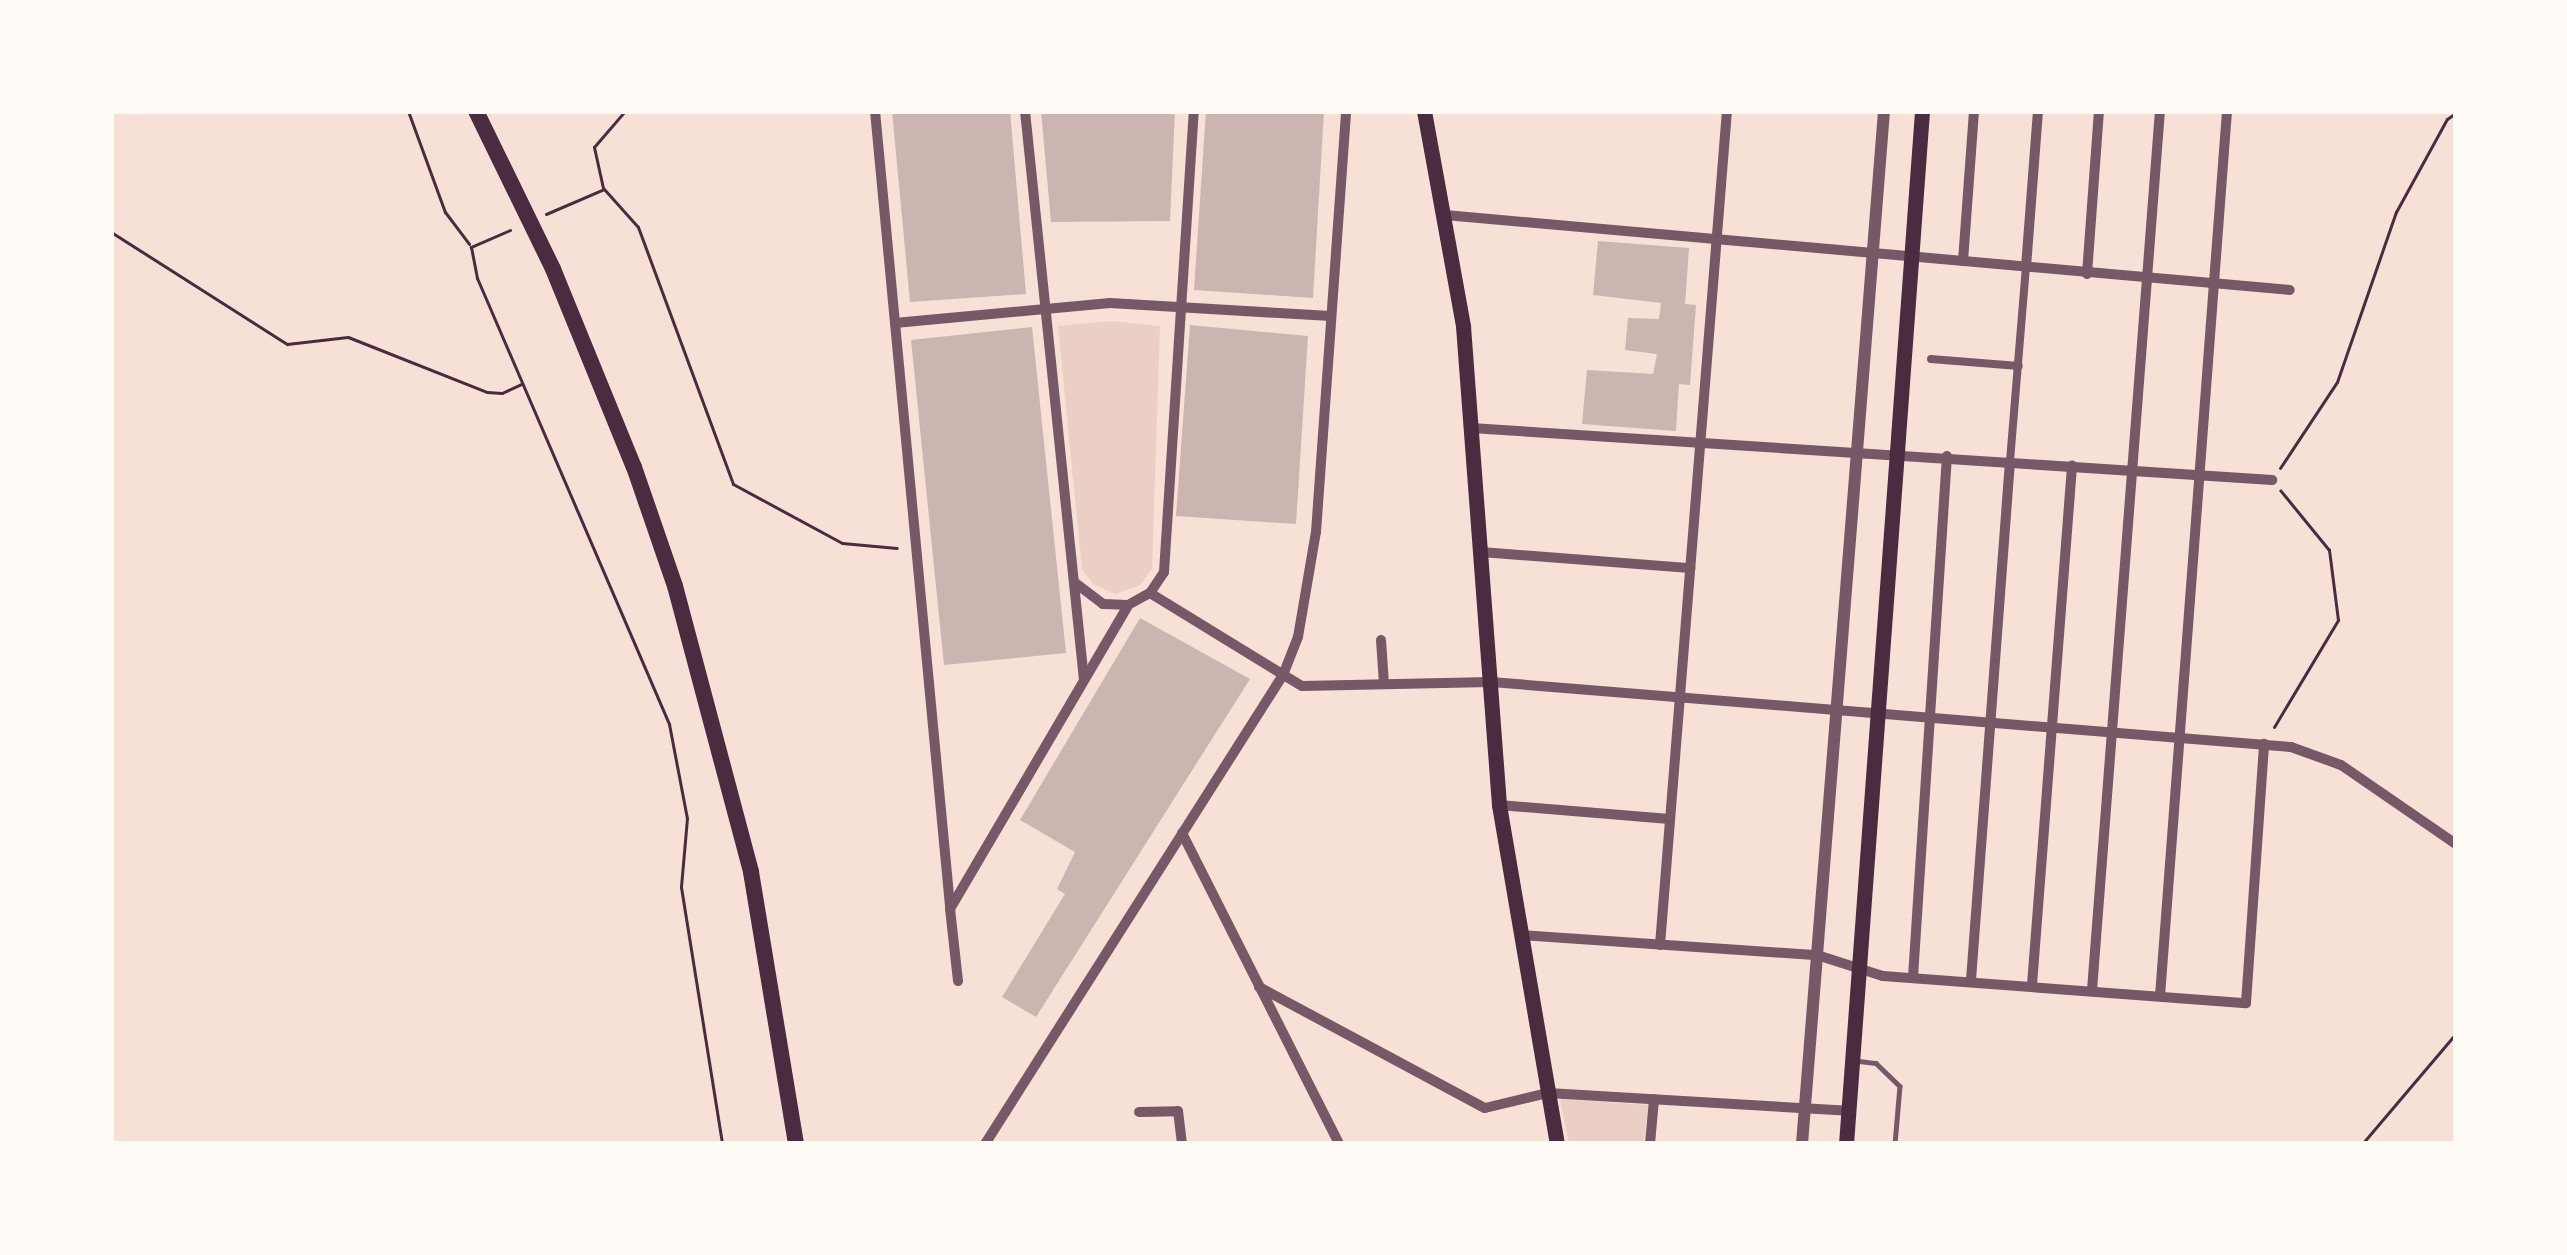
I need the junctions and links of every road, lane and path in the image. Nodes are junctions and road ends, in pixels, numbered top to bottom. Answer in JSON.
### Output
{"nodes":[{"id":1,"x":408,"y":111,"type":"edge"},
{"id":2,"x":476,"y":111,"type":"edge"},
{"id":3,"x":625,"y":111,"type":"edge"},
{"id":4,"x":875,"y":111,"type":"edge"},
{"id":5,"x":1025,"y":111,"type":"edge"},
{"id":6,"x":1194,"y":111,"type":"edge"},
{"id":7,"x":1346,"y":111,"type":"edge"},
{"id":8,"x":1424,"y":111,"type":"edge"},
{"id":9,"x":1727,"y":111,"type":"edge"},
{"id":10,"x":1884,"y":111,"type":"edge"},
{"id":11,"x":1922,"y":111,"type":"edge"},
{"id":12,"x":1974,"y":111,"type":"edge"},
{"id":13,"x":2038,"y":111,"type":"edge"},
{"id":14,"x":2099,"y":111,"type":"edge"},
{"id":15,"x":2160,"y":111,"type":"edge"},
{"id":16,"x":2228,"y":111,"type":"edge"},
{"id":17,"x":2456,"y":113,"type":"edge"},
{"id":18,"x":604,"y":189,"type":"junction"},
{"id":19,"x":546,"y":214,"type":"dead end"},
{"id":20,"x":1445,"y":214,"type":"junction"},
{"id":21,"x":510,"y":230,"type":"dead end"},
{"id":22,"x":111,"y":232,"type":"edge"},
{"id":23,"x":1717,"y":238,"type":"junction"},
{"id":24,"x":471,"y":247,"type":"junction"},
{"id":25,"x":1873,"y":249,"type":"junction"},
{"id":26,"x":1911,"y":254,"type":"junction"},
{"id":27,"x":1963,"y":261,"type":"junction"},
{"id":28,"x":2026,"y":267,"type":"junction"},
{"id":29,"x":2086,"y":274,"type":"junction"},
{"id":30,"x":2147,"y":279,"type":"junction"},
{"id":31,"x":2214,"y":284,"type":"junction"},
{"id":32,"x":2290,"y":290,"type":"dead end"},
{"id":33,"x":1045,"y":307,"type":"junction"},
{"id":34,"x":1181,"y":307,"type":"junction"},
{"id":35,"x":1331,"y":316,"type":"junction"},
{"id":36,"x":895,"y":323,"type":"junction"},
{"id":37,"x":1931,"y":359,"type":"dead end"},
{"id":38,"x":2018,"y":366,"type":"junction"},
{"id":39,"x":522,"y":383,"type":"junction"},
{"id":40,"x":1471,"y":428,"type":"junction"},
{"id":41,"x":1700,"y":444,"type":"junction"},
{"id":42,"x":1855,"y":453,"type":"junction"},
{"id":43,"x":1897,"y":455,"type":"junction"},
{"id":44,"x":1946,"y":456,"type":"junction"},
{"id":45,"x":2010,"y":461,"type":"junction"},
{"id":46,"x":2072,"y":466,"type":"junction"},
{"id":47,"x":2132,"y":470,"type":"junction"},
{"id":48,"x":2200,"y":475,"type":"junction"},
{"id":49,"x":2272,"y":480,"type":"junction"},
{"id":50,"x":897,"y":548,"type":"dead end"},
{"id":51,"x":1481,"y":552,"type":"junction"},
{"id":52,"x":1690,"y":568,"type":"junction"},
{"id":53,"x":1074,"y":582,"type":"junction"},
{"id":54,"x":1150,"y":593,"type":"junction"},
{"id":55,"x":1128,"y":605,"type":"junction"},
{"id":56,"x":1381,"y":640,"type":"dead end"},
{"id":57,"x":1283,"y":675,"type":"junction"},
{"id":58,"x":1084,"y":680,"type":"junction"},
{"id":59,"x":1491,"y":682,"type":"junction"},
{"id":60,"x":1384,"y":684,"type":"junction"},
{"id":61,"x":1680,"y":695,"type":"junction"},
{"id":62,"x":1837,"y":706,"type":"junction"},
{"id":63,"x":1877,"y":713,"type":"junction"},
{"id":64,"x":1927,"y":717,"type":"junction"},
{"id":65,"x":1990,"y":722,"type":"junction"},
{"id":66,"x":2052,"y":727,"type":"junction"},
{"id":67,"x":2112,"y":732,"type":"junction"},
{"id":68,"x":2180,"y":737,"type":"junction"},
{"id":69,"x":2264,"y":744,"type":"junction"},
{"id":70,"x":1499,"y":805,"type":"junction"},
{"id":71,"x":1669,"y":819,"type":"junction"},
{"id":72,"x":1182,"y":833,"type":"junction"},
{"id":73,"x":2456,"y":844,"type":"edge"},
{"id":74,"x":950,"y":909,"type":"junction"},
{"id":75,"x":1521,"y":935,"type":"junction"},
{"id":76,"x":1660,"y":945,"type":"junction"},
{"id":77,"x":1817,"y":956,"type":"junction"},
{"id":78,"x":1858,"y":966,"type":"junction"},
{"id":79,"x":1912,"y":977,"type":"junction"},
{"id":80,"x":1971,"y":980,"type":"junction"},
{"id":81,"x":958,"y":981,"type":"dead end"},
{"id":82,"x":2032,"y":985,"type":"junction"},
{"id":83,"x":1259,"y":987,"type":"junction"},
{"id":84,"x":2092,"y":990,"type":"junction"},
{"id":85,"x":2160,"y":996,"type":"junction"},
{"id":86,"x":2456,"y":1034,"type":"edge"},
{"id":87,"x":1852,"y":1060,"type":"junction"},
{"id":88,"x":1548,"y":1093,"type":"junction"},
{"id":89,"x":1654,"y":1099,"type":"junction"},
{"id":90,"x":1805,"y":1108,"type":"junction"},
{"id":91,"x":1848,"y":1111,"type":"junction"},
{"id":92,"x":1139,"y":1112,"type":"dead end"},
{"id":93,"x":722,"y":1144,"type":"edge"},
{"id":94,"x":796,"y":1144,"type":"edge"},
{"id":95,"x":986,"y":1144,"type":"edge"},
{"id":96,"x":1182,"y":1144,"type":"edge"},
{"id":97,"x":1339,"y":1144,"type":"edge"},
{"id":98,"x":1557,"y":1144,"type":"edge"},
{"id":99,"x":1650,"y":1144,"type":"edge"},
{"id":100,"x":1802,"y":1144,"type":"edge"},
{"id":101,"x":1846,"y":1144,"type":"edge"},
{"id":102,"x":1895,"y":1144,"type":"edge"},
{"id":103,"x":2362,"y":1144,"type":"edge"}],
"edges":[{"from":1,"to":24,"type":"path"},
{"from":2,"to":94,"type":"highway"},
{"from":3,"to":18,"type":"path"},
{"from":4,"to":36,"type":"street"},
{"from":5,"to":33,"type":"street"},
{"from":6,"to":34,"type":"street"},
{"from":7,"to":35,"type":"street"},
{"from":8,"to":20,"type":"main road"},
{"from":9,"to":23,"type":"street"},
{"from":10,"to":25,"type":"street"},
{"from":11,"to":26,"type":"main road"},
{"from":12,"to":27,"type":"street"},
{"from":13,"to":28,"type":"street"},
{"from":14,"to":29,"type":"street"},
{"from":15,"to":30,"type":"street"},
{"from":16,"to":31,"type":"street"},
{"from":17,"to":49,"type":"path"},
{"from":18,"to":19,"type":"path"},
{"from":18,"to":50,"type":"path"},
{"from":20,"to":23,"type":"street"},
{"from":20,"to":40,"type":"main road"},
{"from":21,"to":24,"type":"path"},
{"from":22,"to":39,"type":"path"},
{"from":23,"to":25,"type":"street"},
{"from":23,"to":41,"type":"street"},
{"from":24,"to":39,"type":"path"},
{"from":25,"to":26,"type":"street"},
{"from":25,"to":42,"type":"street"},
{"from":26,"to":27,"type":"street"},
{"from":26,"to":43,"type":"main road"},
{"from":27,"to":28,"type":"street"},
{"from":28,"to":29,"type":"street"},
{"from":28,"to":38,"type":"street"},
{"from":29,"to":30,"type":"street"},
{"from":30,"to":31,"type":"street"},
{"from":30,"to":47,"type":"street"},
{"from":31,"to":32,"type":"street"},
{"from":31,"to":48,"type":"street"},
{"from":33,"to":34,"type":"street"},
{"from":33,"to":36,"type":"street"},
{"from":33,"to":53,"type":"street"},
{"from":34,"to":35,"type":"street"},
{"from":34,"to":54,"type":"street"},
{"from":35,"to":57,"type":"street"},
{"from":36,"to":74,"type":"street"},
{"from":37,"to":38,"type":"street"},
{"from":38,"to":45,"type":"street"},
{"from":39,"to":93,"type":"path"},
{"from":40,"to":41,"type":"street"},
{"from":40,"to":51,"type":"main road"},
{"from":41,"to":42,"type":"street"},
{"from":41,"to":52,"type":"street"},
{"from":42,"to":43,"type":"street"},
{"from":42,"to":62,"type":"street"},
{"from":43,"to":44,"type":"street"},
{"from":43,"to":63,"type":"main road"},
{"from":44,"to":45,"type":"street"},
{"from":44,"to":64,"type":"street"},
{"from":45,"to":46,"type":"street"},
{"from":45,"to":65,"type":"street"},
{"from":46,"to":47,"type":"street"},
{"from":46,"to":66,"type":"street"},
{"from":47,"to":48,"type":"street"},
{"from":47,"to":67,"type":"street"},
{"from":48,"to":49,"type":"street"},
{"from":48,"to":68,"type":"street"},
{"from":49,"to":69,"type":"path"},
{"from":51,"to":52,"type":"street"},
{"from":51,"to":59,"type":"main road"},
{"from":52,"to":61,"type":"street"},
{"from":53,"to":55,"type":"street"},
{"from":53,"to":58,"type":"street"},
{"from":54,"to":55,"type":"street"},
{"from":54,"to":57,"type":"street"},
{"from":55,"to":58,"type":"street"},
{"from":56,"to":60,"type":"street"},
{"from":57,"to":60,"type":"street"},
{"from":57,"to":72,"type":"street"},
{"from":58,"to":74,"type":"street"},
{"from":59,"to":60,"type":"street"},
{"from":59,"to":61,"type":"street"},
{"from":59,"to":70,"type":"main road"},
{"from":61,"to":62,"type":"street"},
{"from":61,"to":71,"type":"street"},
{"from":62,"to":63,"type":"street"},
{"from":62,"to":77,"type":"street"},
{"from":63,"to":64,"type":"street"},
{"from":63,"to":78,"type":"main road"},
{"from":64,"to":65,"type":"street"},
{"from":64,"to":79,"type":"street"},
{"from":65,"to":66,"type":"street"},
{"from":65,"to":80,"type":"street"},
{"from":66,"to":67,"type":"street"},
{"from":66,"to":82,"type":"street"},
{"from":67,"to":68,"type":"street"},
{"from":67,"to":84,"type":"street"},
{"from":68,"to":69,"type":"street"},
{"from":68,"to":85,"type":"street"},
{"from":69,"to":73,"type":"street"},
{"from":69,"to":85,"type":"street"},
{"from":70,"to":71,"type":"street"},
{"from":70,"to":75,"type":"main road"},
{"from":71,"to":76,"type":"street"},
{"from":72,"to":83,"type":"street"},
{"from":72,"to":95,"type":"street"},
{"from":74,"to":81,"type":"street"},
{"from":75,"to":76,"type":"street"},
{"from":75,"to":88,"type":"main road"},
{"from":76,"to":77,"type":"street"},
{"from":77,"to":78,"type":"street"},
{"from":77,"to":90,"type":"street"},
{"from":78,"to":79,"type":"street"},
{"from":78,"to":87,"type":"main road"},
{"from":79,"to":80,"type":"street"},
{"from":80,"to":82,"type":"street"},
{"from":82,"to":84,"type":"street"},
{"from":83,"to":88,"type":"street"},
{"from":83,"to":97,"type":"street"},
{"from":84,"to":85,"type":"street"},
{"from":86,"to":103,"type":"path"},
{"from":87,"to":91,"type":"main road"},
{"from":87,"to":102,"type":"lane"},
{"from":88,"to":89,"type":"street"},
{"from":88,"to":98,"type":"main road"},
{"from":89,"to":90,"type":"street"},
{"from":89,"to":99,"type":"street"},
{"from":90,"to":91,"type":"street"},
{"from":90,"to":100,"type":"street"},
{"from":91,"to":101,"type":"main road"},
{"from":92,"to":96,"type":"street"}]}
